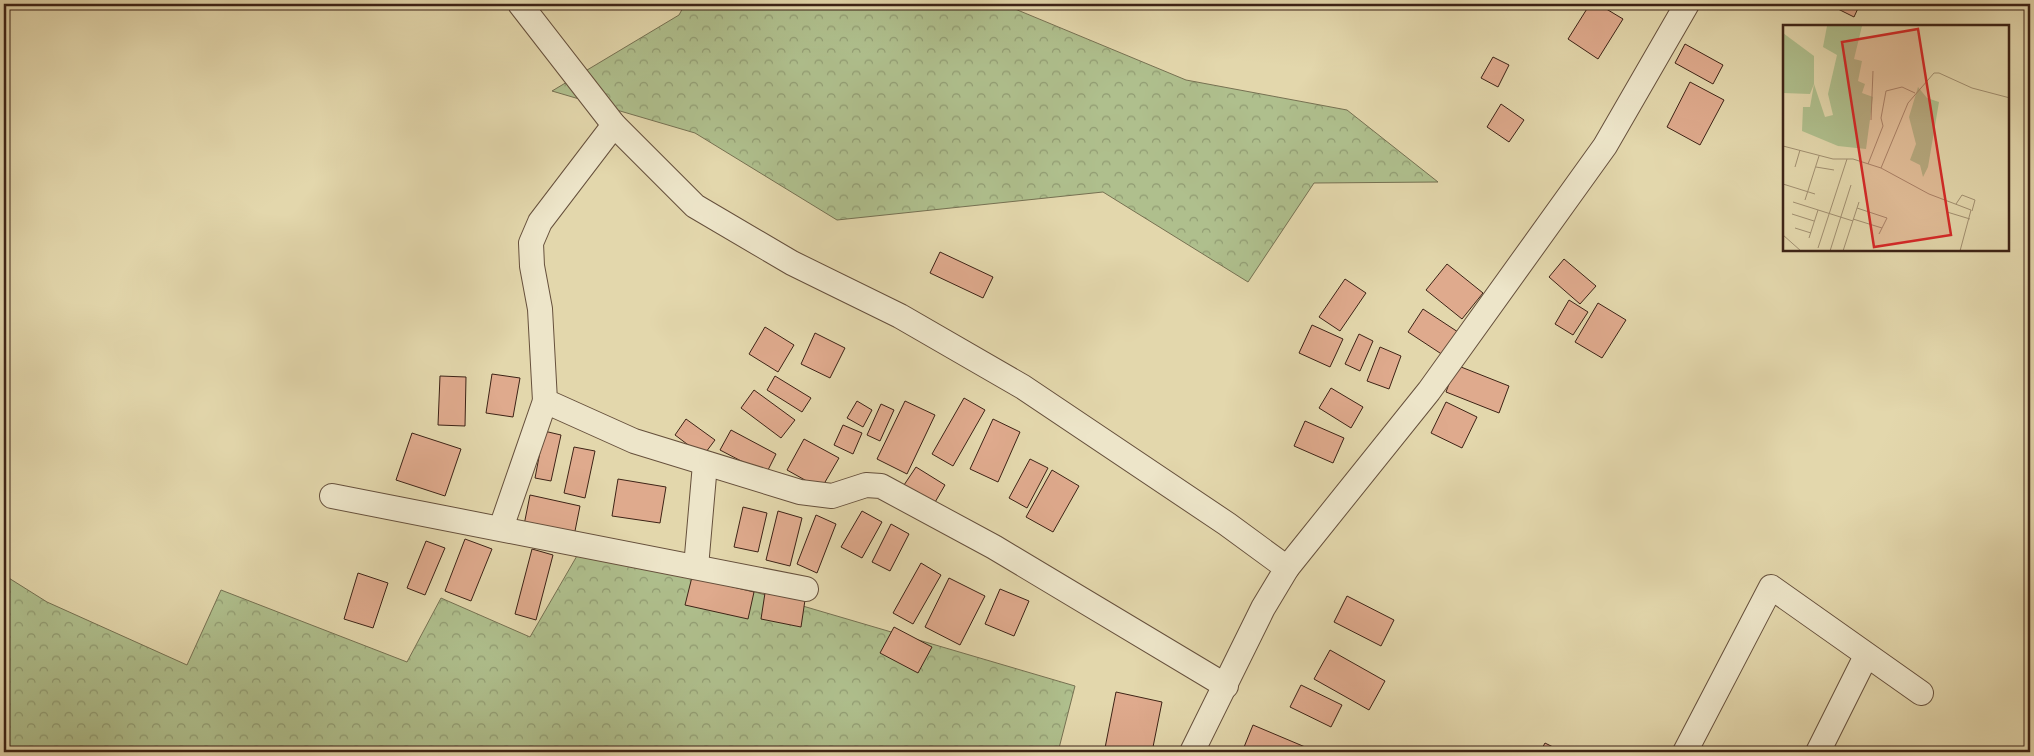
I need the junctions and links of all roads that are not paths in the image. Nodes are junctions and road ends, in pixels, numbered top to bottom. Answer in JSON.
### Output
{"nodes":[{"id":1,"x":520,"y":4,"type":"edge"},
{"id":2,"x":1687,"y":4,"type":"edge"},
{"id":3,"x":614,"y":125,"type":"junction"},
{"id":4,"x":545,"y":401,"type":"junction"},
{"id":5,"x":705,"y":464,"type":"junction"},
{"id":6,"x":332,"y":496,"type":"dead end"},
{"id":7,"x":501,"y":528,"type":"junction"},
{"id":8,"x":696,"y":567,"type":"junction"},
{"id":9,"x":1287,"y":568,"type":"junction"},
{"id":10,"x":806,"y":589,"type":"dead end"},
{"id":11,"x":1866,"y":656,"type":"junction"},
{"id":12,"x":1226,"y":686,"type":"junction"},
{"id":13,"x":1921,"y":694,"type":"dead end"},
{"id":14,"x":1192,"y":752,"type":"edge"},
{"id":15,"x":1686,"y":752,"type":"edge"},
{"id":16,"x":1818,"y":752,"type":"edge"}],
"edges":[{"from":1,"to":3,"type":"street"},
{"from":2,"to":9,"type":"street"},
{"from":3,"to":4,"type":"street"},
{"from":3,"to":9,"type":"street"},
{"from":4,"to":5,"type":"street"},
{"from":4,"to":7,"type":"street"},
{"from":5,"to":8,"type":"street"},
{"from":5,"to":12,"type":"street"},
{"from":6,"to":7,"type":"street"},
{"from":7,"to":8,"type":"street"},
{"from":8,"to":10,"type":"street"},
{"from":9,"to":12,"type":"street"},
{"from":11,"to":13,"type":"street"},
{"from":11,"to":15,"type":"street"},
{"from":11,"to":16,"type":"street"},
{"from":12,"to":14,"type":"street"}]}
